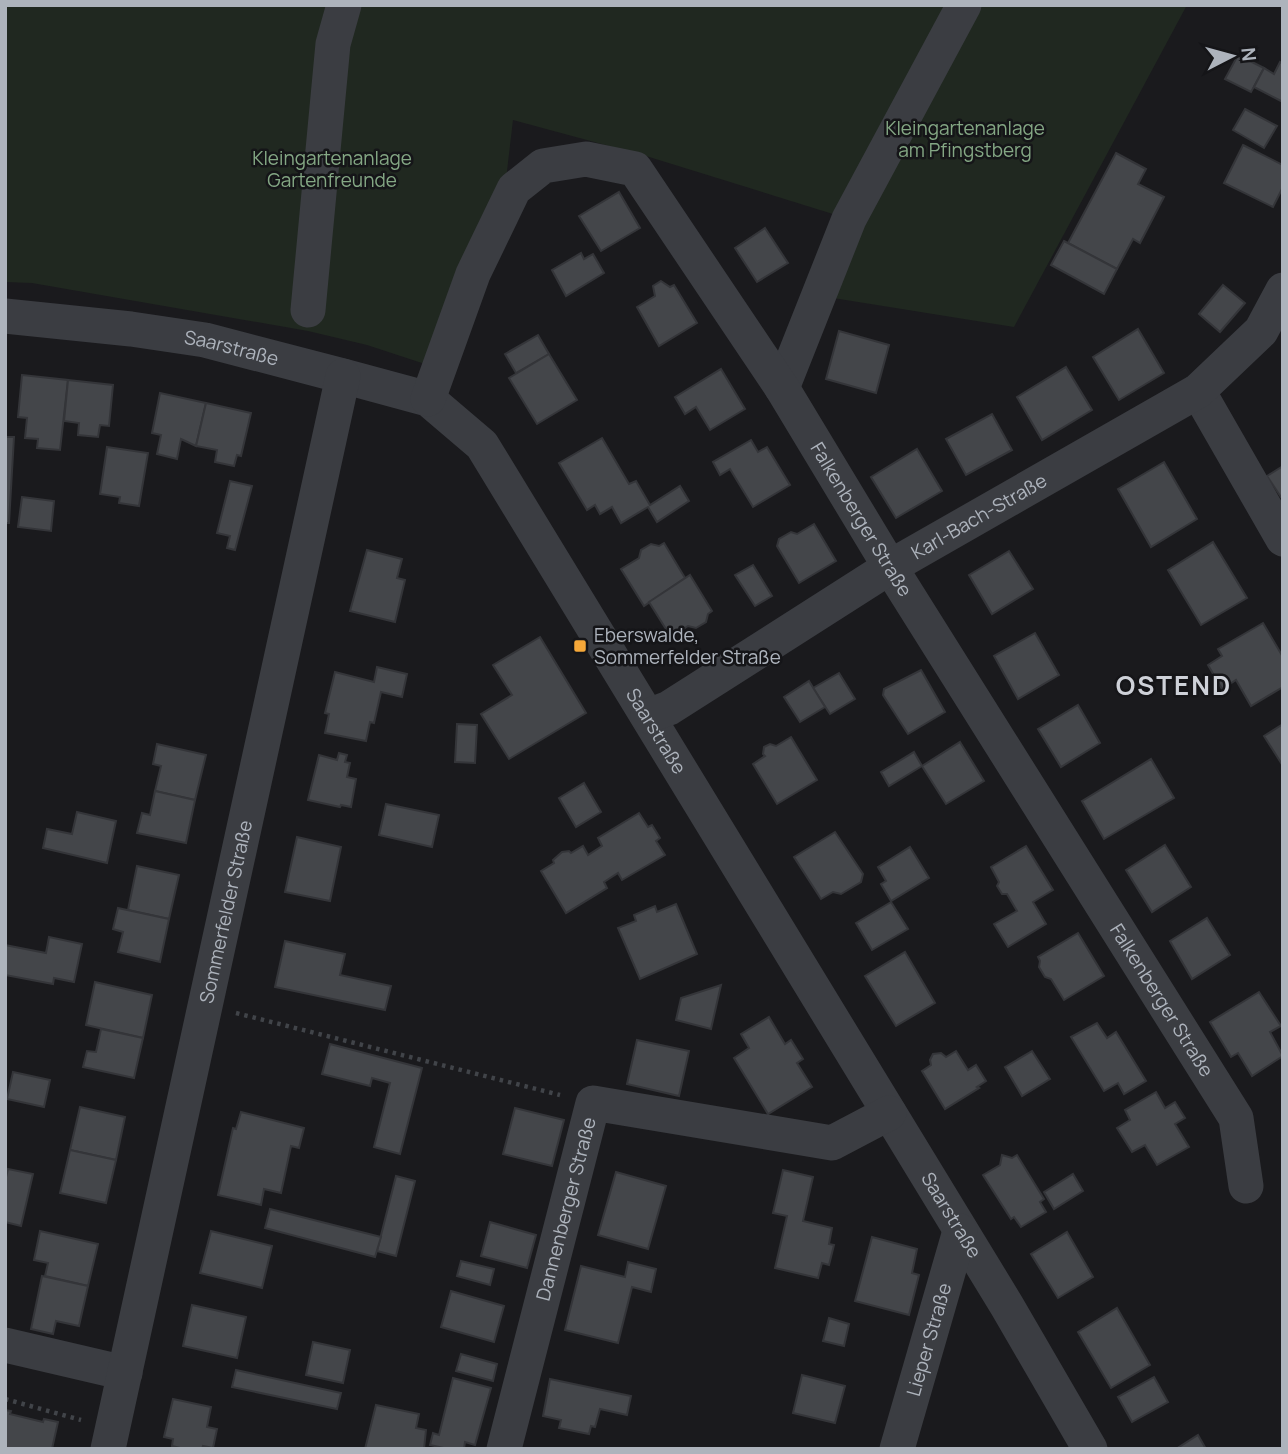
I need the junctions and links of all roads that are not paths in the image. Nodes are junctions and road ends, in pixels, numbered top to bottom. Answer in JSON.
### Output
{"nodes":[{"id":1,"x":344,"y":5,"type":"edge"},
{"id":2,"x":964,"y":5,"type":"edge"},
{"id":3,"x":1283,"y":290,"type":"edge"},
{"id":4,"x":308,"y":310,"type":"dead end"},
{"id":5,"x":5,"y":316,"type":"edge"},
{"id":6,"x":342,"y":376,"type":"junction"},
{"id":7,"x":782,"y":388,"type":"junction"},
{"id":8,"x":1199,"y":391,"type":"junction"},
{"id":9,"x":428,"y":399,"type":"junction"},
{"id":10,"x":1283,"y":539,"type":"edge"},
{"id":11,"x":890,"y":567,"type":"junction"},
{"id":12,"x":648,"y":716,"type":"junction"},
{"id":13,"x":889,"y":1113,"type":"junction"},
{"id":14,"x":1246,"y":1186,"type":"dead end"},
{"id":15,"x":960,"y":1231,"type":"junction"},
{"id":16,"x":5,"y":1345,"type":"edge"},
{"id":17,"x":125,"y":1373,"type":"junction"},
{"id":18,"x":110,"y":1438,"type":"edge"},
{"id":19,"x":504,"y":1449,"type":"edge"},
{"id":20,"x":897,"y":1449,"type":"edge"},
{"id":21,"x":1090,"y":1449,"type":"edge"}],
"edges":[{"from":1,"to":4,"type":"street"},
{"from":2,"to":7,"type":"street"},
{"from":3,"to":8,"type":"street","name":"Karl-Bach-Straße"},
{"from":5,"to":6,"type":"street","name":"Saarstraße"},
{"from":6,"to":9,"type":"street","name":"Saarstraße"},
{"from":6,"to":17,"type":"street","name":"Sommerfelder Straße"},
{"from":7,"to":9,"type":"street","name":"Falkenberger Straße"},
{"from":7,"to":11,"type":"street","name":"Falkenberger Straße"},
{"from":8,"to":10,"type":"street"},
{"from":8,"to":11,"type":"street","name":"Karl-Bach-Straße"},
{"from":9,"to":12,"type":"street","name":"Saarstraße"},
{"from":11,"to":12,"type":"street","name":"Karl-Bach-Straße"},
{"from":11,"to":14,"type":"street","name":"Falkenberger Straße"},
{"from":12,"to":13,"type":"street","name":"Saarstraße"},
{"from":13,"to":15,"type":"street","name":"Saarstraße"},
{"from":13,"to":19,"type":"street","name":"Dannenberger Straße"},
{"from":15,"to":20,"type":"street","name":"Lieper Straße"},
{"from":15,"to":21,"type":"street","name":"Saarstraße"},
{"from":16,"to":17,"type":"street"},
{"from":17,"to":18,"type":"street","name":"Sommerfelder Straße"}]}
